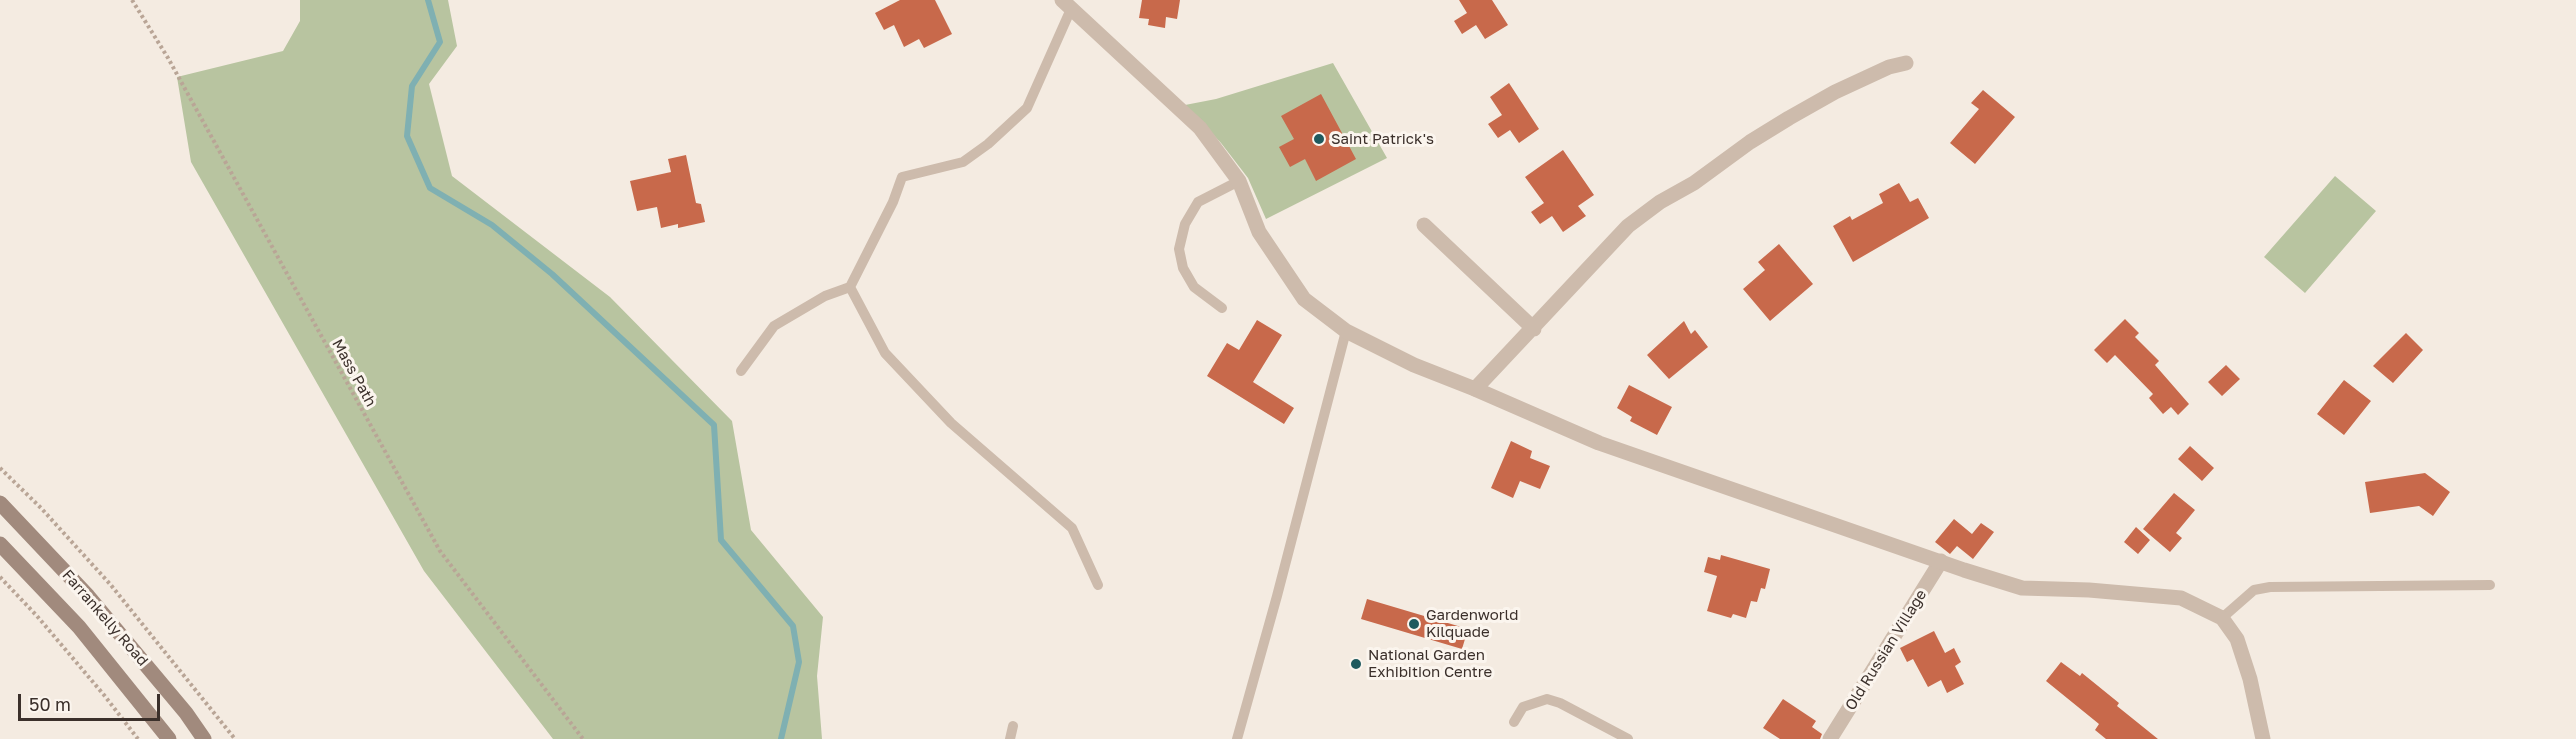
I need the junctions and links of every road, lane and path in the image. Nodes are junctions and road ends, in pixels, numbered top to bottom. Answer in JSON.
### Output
{"nodes":[{"id":1,"x":132,"y":0,"type":"edge"},
{"id":2,"x":1066,"y":5,"type":"edge"},
{"id":3,"x":1906,"y":63,"type":"dead end"},
{"id":4,"x":1239,"y":181,"type":"junction"},
{"id":5,"x":1424,"y":225,"type":"dead end"},
{"id":6,"x":850,"y":287,"type":"junction"},
{"id":7,"x":1222,"y":308,"type":"dead end"},
{"id":8,"x":1534,"y":329,"type":"junction"},
{"id":9,"x":1346,"y":331,"type":"junction"},
{"id":10,"x":741,"y":371,"type":"dead end"},
{"id":11,"x":1475,"y":388,"type":"junction"},
{"id":12,"x":0,"y":468,"type":"edge"},
{"id":13,"x":0,"y":503,"type":"edge"},
{"id":14,"x":0,"y":544,"type":"edge"},
{"id":15,"x":1941,"y":561,"type":"junction"},
{"id":16,"x":0,"y":577,"type":"edge"},
{"id":17,"x":1098,"y":585,"type":"dead end"},
{"id":18,"x":2490,"y":585,"type":"dead end"},
{"id":19,"x":2222,"y":618,"type":"junction"},
{"id":20,"x":1514,"y":722,"type":"dead end"},
{"id":21,"x":1013,"y":726,"type":"dead end"},
{"id":22,"x":1837,"y":736,"type":"edge"},
{"id":23,"x":138,"y":739,"type":"edge"},
{"id":24,"x":169,"y":739,"type":"edge"},
{"id":25,"x":204,"y":739,"type":"edge"},
{"id":26,"x":235,"y":739,"type":"edge"},
{"id":27,"x":583,"y":739,"type":"edge"},
{"id":28,"x":1010,"y":739,"type":"edge"},
{"id":29,"x":1237,"y":739,"type":"edge"},
{"id":30,"x":1628,"y":739,"type":"edge"},
{"id":31,"x":2263,"y":739,"type":"edge"}],
"edges":[{"from":1,"to":27,"type":"path","name":"Mass Path"},
{"from":2,"to":4,"type":"street"},
{"from":2,"to":6,"type":"lane"},
{"from":3,"to":8,"type":"street"},
{"from":4,"to":7,"type":"lane"},
{"from":4,"to":9,"type":"street"},
{"from":5,"to":8,"type":"street"},
{"from":6,"to":10,"type":"lane"},
{"from":6,"to":17,"type":"lane"},
{"from":8,"to":11,"type":"street"},
{"from":9,"to":11,"type":"street"},
{"from":9,"to":29,"type":"lane"},
{"from":11,"to":15,"type":"street"},
{"from":12,"to":26,"type":"path"},
{"from":13,"to":25,"type":"main road","name":"Farrankelly Road"},
{"from":14,"to":24,"type":"main road","name":"Farrankelly Road"},
{"from":15,"to":19,"type":"street"},
{"from":15,"to":22,"type":"street","name":"Old Russian Village"},
{"from":16,"to":23,"type":"path"},
{"from":18,"to":19,"type":"lane"},
{"from":19,"to":31,"type":"street"},
{"from":20,"to":30,"type":"lane"},
{"from":21,"to":28,"type":"lane"}]}
